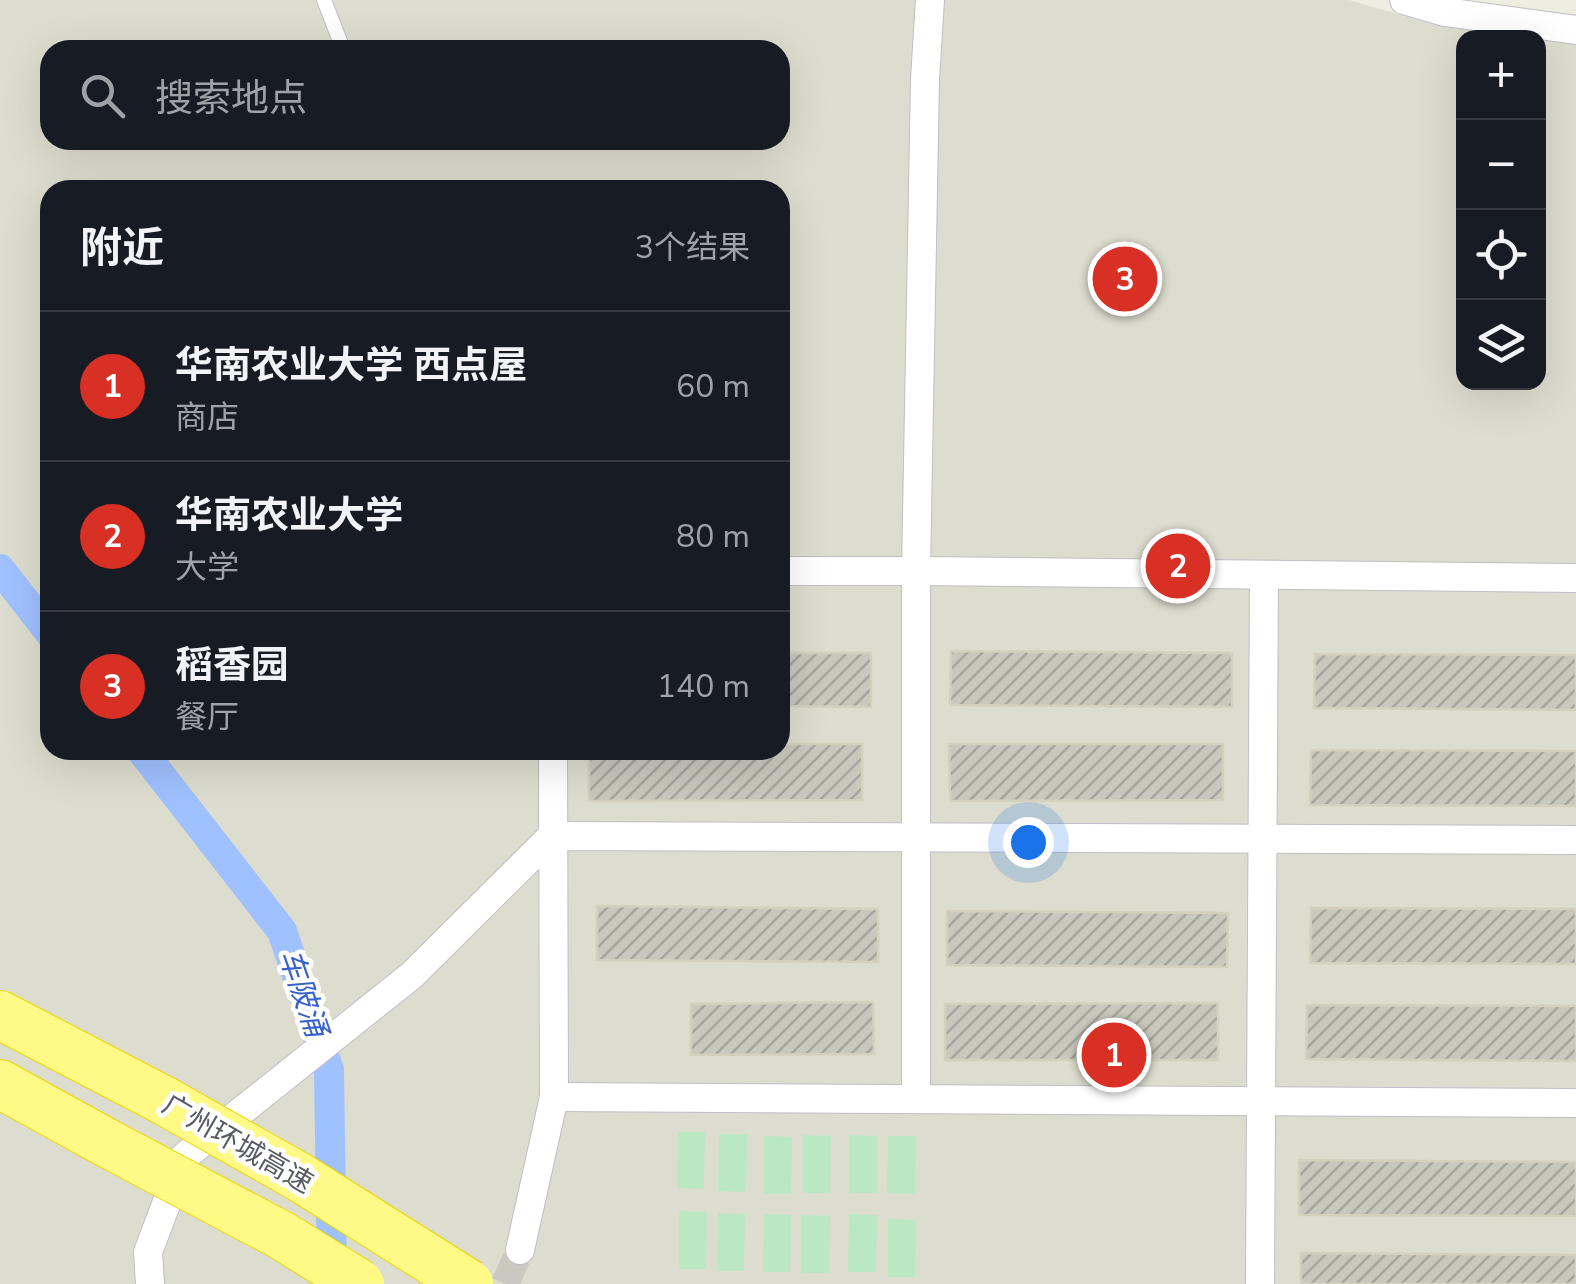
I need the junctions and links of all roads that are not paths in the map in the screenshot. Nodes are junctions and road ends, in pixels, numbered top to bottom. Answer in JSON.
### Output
{"nodes":[{"id":1,"x":324,"y":0,"type":"edge"},
{"id":2,"x":930,"y":0,"type":"edge"},
{"id":3,"x":1404,"y":0,"type":"edge"},
{"id":4,"x":1576,"y":30,"type":"edge"},
{"id":5,"x":340,"y":40,"type":"edge"},
{"id":6,"x":916,"y":570,"type":"junction"},
{"id":7,"x":790,"y":571,"type":"edge"},
{"id":8,"x":1264,"y":575,"type":"junction"},
{"id":9,"x":1576,"y":578,"type":"edge"},
{"id":10,"x":553,"y":760,"type":"edge"},
{"id":11,"x":552,"y":836,"type":"junction"},
{"id":12,"x":916,"y":838,"type":"junction"},
{"id":13,"x":1262,"y":839,"type":"junction"},
{"id":14,"x":1576,"y":840,"type":"edge"},
{"id":15,"x":0,"y":1015,"type":"edge"},
{"id":16,"x":0,"y":1084,"type":"edge"},
{"id":17,"x":554,"y":1096,"type":"junction"},
{"id":18,"x":916,"y":1098,"type":"junction"},
{"id":19,"x":1260,"y":1101,"type":"junction"},
{"id":20,"x":1576,"y":1102,"type":"edge"},
{"id":21,"x":520,"y":1250,"type":"tunnel mouth"},
{"id":22,"x":150,"y":1284,"type":"edge"},
{"id":23,"x":360,"y":1284,"type":"edge"},
{"id":24,"x":469,"y":1284,"type":"edge"},
{"id":25,"x":1260,"y":1284,"type":"edge"}],
"edges":[{"from":1,"to":5,"type":"lane"},
{"from":2,"to":6,"type":"street"},
{"from":3,"to":4,"type":"street"},
{"from":6,"to":7,"type":"street"},
{"from":6,"to":8,"type":"street"},
{"from":6,"to":12,"type":"street"},
{"from":8,"to":9,"type":"street"},
{"from":8,"to":13,"type":"street"},
{"from":10,"to":11,"type":"street"},
{"from":11,"to":12,"type":"street"},
{"from":11,"to":17,"type":"street"},
{"from":11,"to":22,"type":"street"},
{"from":12,"to":13,"type":"street"},
{"from":12,"to":18,"type":"street"},
{"from":13,"to":14,"type":"street"},
{"from":13,"to":19,"type":"street"},
{"from":15,"to":24,"type":"highway","name":"广州环城高速","bridge":true},
{"from":16,"to":23,"type":"highway","bridge":true},
{"from":17,"to":18,"type":"street"},
{"from":17,"to":21,"type":"street"},
{"from":18,"to":19,"type":"street"},
{"from":19,"to":20,"type":"street"},
{"from":19,"to":25,"type":"street"}]}
